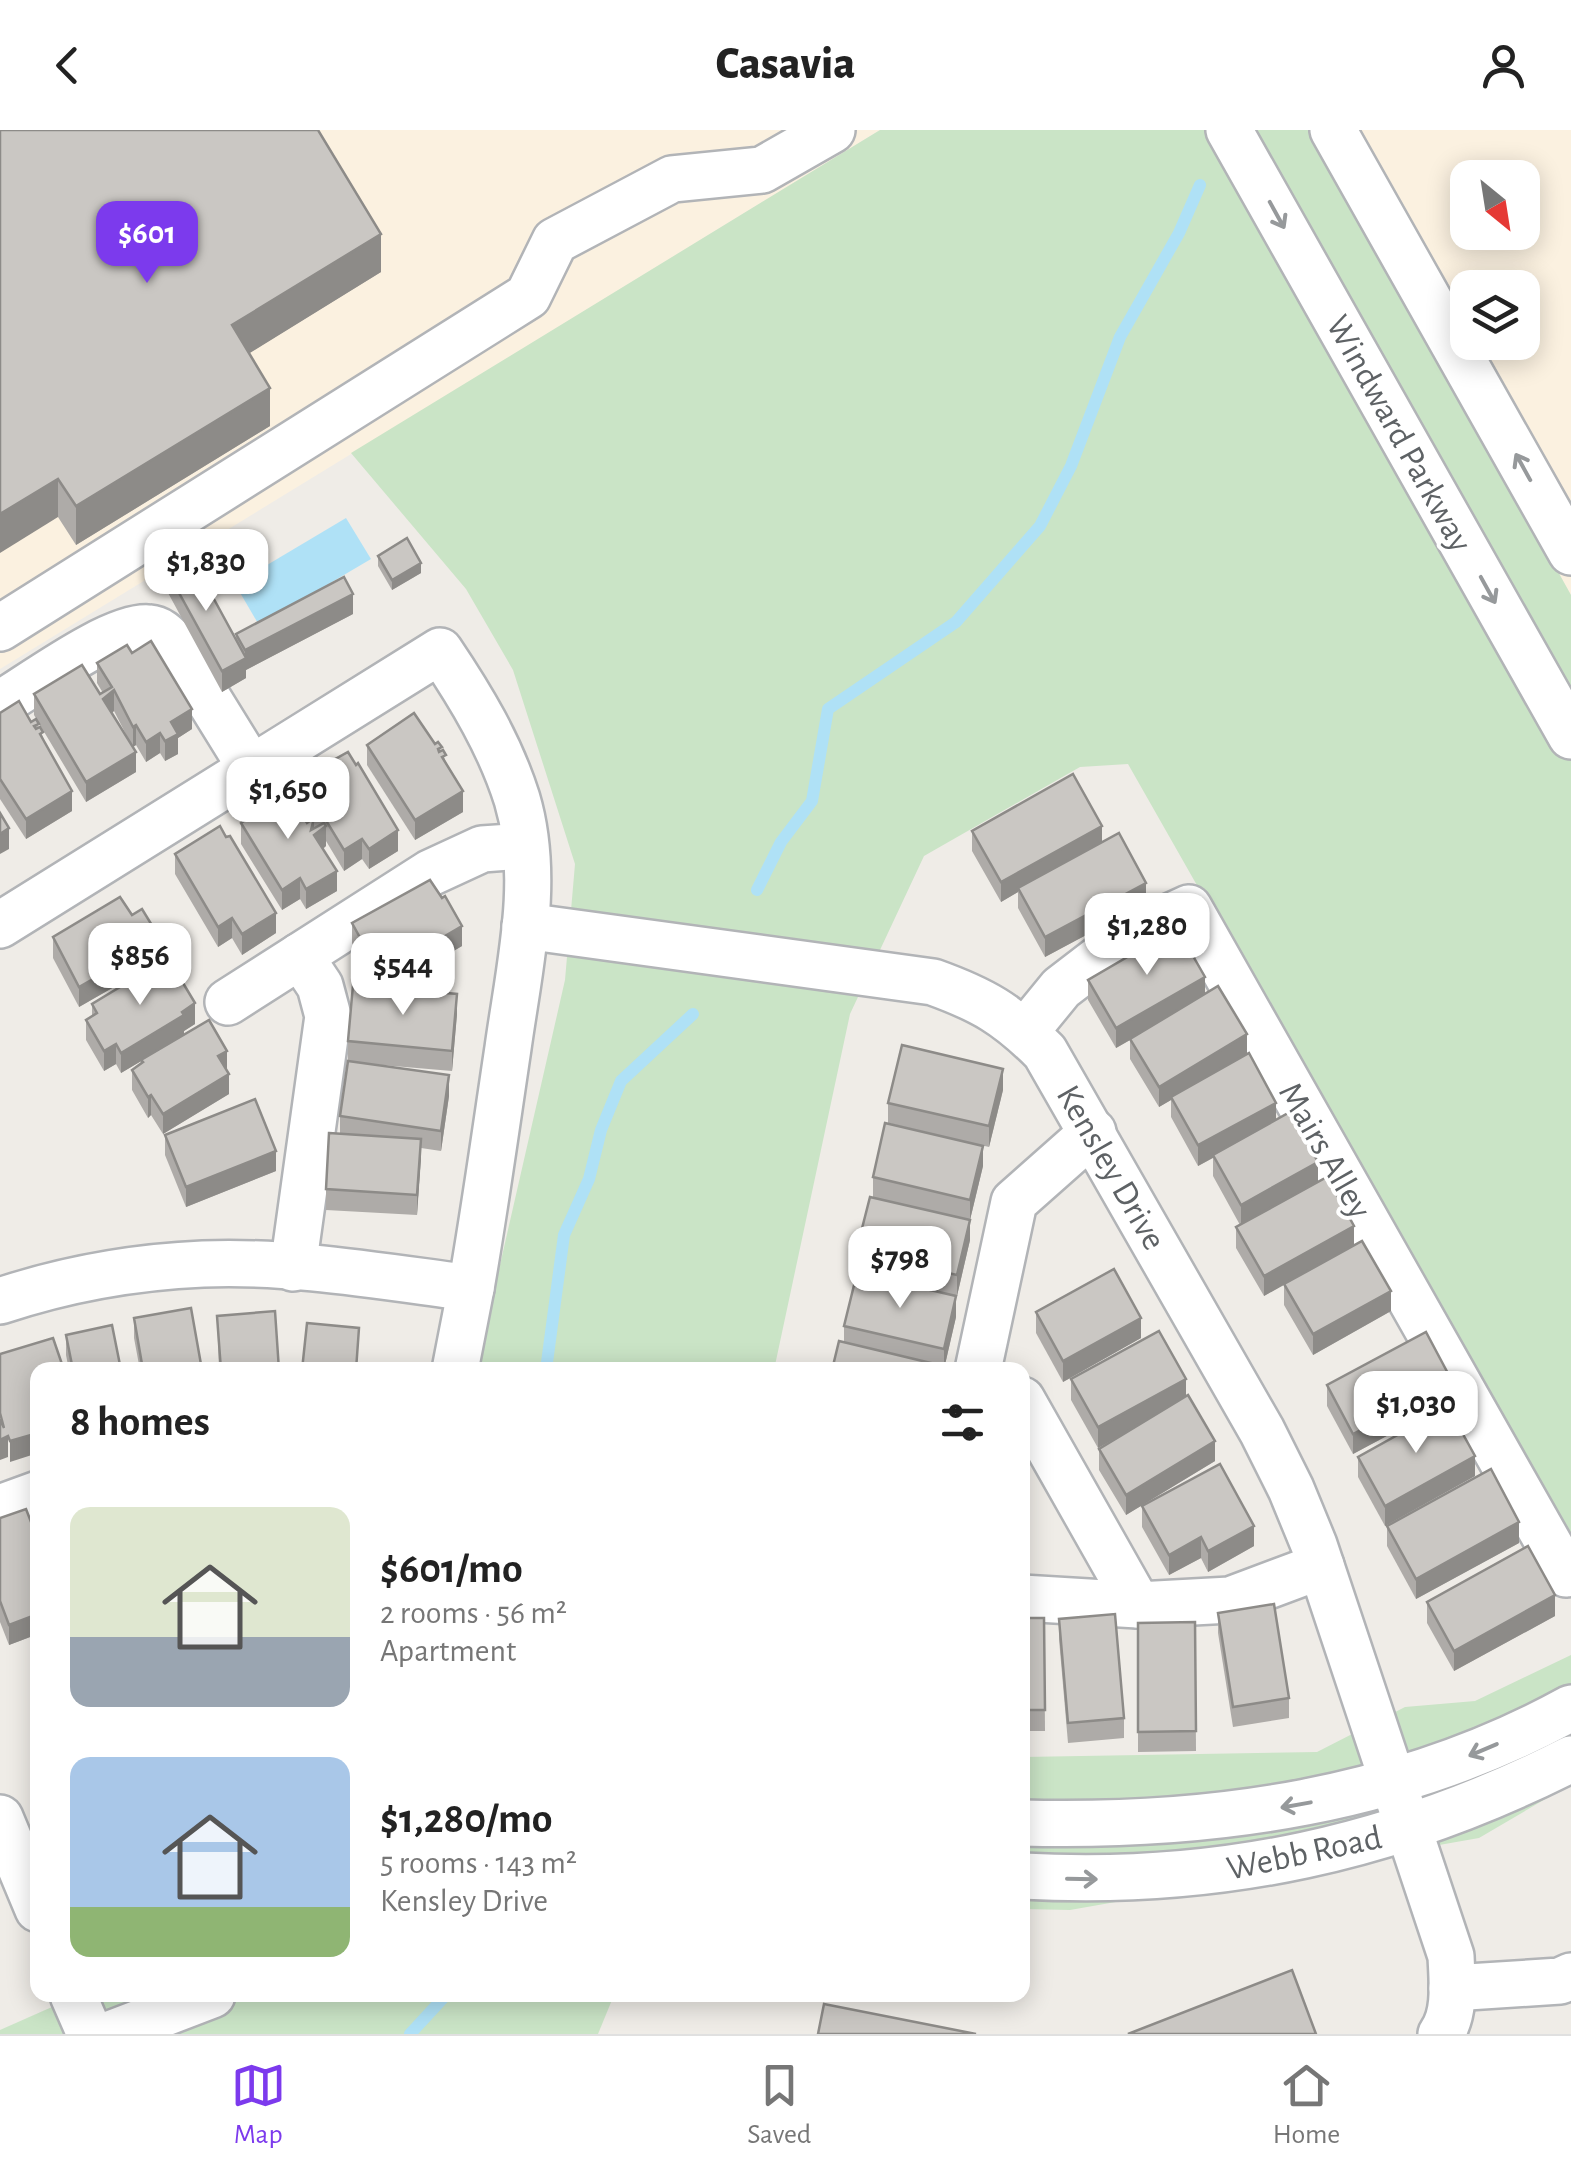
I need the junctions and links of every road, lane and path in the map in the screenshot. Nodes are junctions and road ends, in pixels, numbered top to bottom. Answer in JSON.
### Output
{"nodes":[{"id":1,"x":832,"y":130,"type":"edge"},
{"id":2,"x":1229,"y":130,"type":"edge"},
{"id":3,"x":1334,"y":130,"type":"edge"},
{"id":4,"x":1571,"y":552,"type":"edge"},
{"id":5,"x":0,"y":628,"type":"edge"},
{"id":6,"x":0,"y":704,"type":"edge"},
{"id":7,"x":1571,"y":736,"type":"edge"},
{"id":8,"x":251,"y":768,"type":"junction"},
{"id":9,"x":524,"y":846,"type":"junction"},
{"id":10,"x":0,"y":925,"type":"edge"},
{"id":11,"x":526,"y":926,"type":"junction"},
{"id":12,"x":300,"y":956,"type":"junction"},
{"id":13,"x":228,"y":1002,"type":"dead end"},
{"id":14,"x":1025,"y":1032,"type":"junction"},
{"id":15,"x":1093,"y":1132,"type":"junction"},
{"id":16,"x":293,"y":1268,"type":"junction"},
{"id":17,"x":470,"y":1288,"type":"junction"},
{"id":18,"x":0,"y":1301,"type":"edge"},
{"id":19,"x":989,"y":1359,"type":"edge"},
{"id":20,"x":456,"y":1362,"type":"edge"},
{"id":21,"x":1030,"y":1414,"type":"edge"},
{"id":22,"x":30,"y":1497,"type":"edge"},
{"id":23,"x":0,"y":1508,"type":"edge"},
{"id":24,"x":1321,"y":1566,"type":"junction"},
{"id":25,"x":1566,"y":1574,"type":"dead end"},
{"id":26,"x":1030,"y":1598,"type":"edge"},
{"id":27,"x":1138,"y":1605,"type":"junction"},
{"id":28,"x":1571,"y":1708,"type":"edge"},
{"id":29,"x":1571,"y":1759,"type":"edge"},
{"id":30,"x":1391,"y":1783,"type":"junction"},
{"id":31,"x":0,"y":1818,"type":"edge"},
{"id":32,"x":1030,"y":1823,"type":"edge"},
{"id":33,"x":1408,"y":1828,"type":"junction"},
{"id":34,"x":1030,"y":1877,"type":"edge"},
{"id":35,"x":30,"y":1889,"type":"edge"},
{"id":36,"x":1571,"y":1976,"type":"edge"},
{"id":37,"x":1452,"y":1988,"type":"junction"},
{"id":38,"x":76,"y":2002,"type":"edge"},
{"id":39,"x":194,"y":2002,"type":"edge"},
{"id":40,"x":90,"y":2034,"type":"edge"},
{"id":41,"x":110,"y":2034,"type":"edge"},
{"id":42,"x":1441,"y":2034,"type":"edge"}],
"edges":[{"from":1,"to":5,"type":"street"},
{"from":2,"to":7,"type":"street","name":"Windward Parkway","one_way":true},
{"from":4,"to":3,"type":"street","one_way":true},
{"from":6,"to":8,"type":"street"},
{"from":8,"to":9,"type":"street"},
{"from":8,"to":10,"type":"street"},
{"from":9,"to":11,"type":"street"},
{"from":9,"to":12,"type":"street"},
{"from":11,"to":14,"type":"street","name":"Kensley Drive"},
{"from":11,"to":17,"type":"street"},
{"from":12,"to":13,"type":"street"},
{"from":12,"to":16,"type":"street"},
{"from":14,"to":15,"type":"street","name":"Kensley Drive"},
{"from":14,"to":25,"type":"street","name":"Mairs Alley"},
{"from":15,"to":19,"type":"street"},
{"from":15,"to":24,"type":"street","name":"Kensley Drive"},
{"from":16,"to":17,"type":"street"},
{"from":16,"to":18,"type":"street"},
{"from":17,"to":20,"type":"street"},
{"from":21,"to":27,"type":"street"},
{"from":22,"to":23,"type":"street"},
{"from":24,"to":27,"type":"street"},
{"from":24,"to":30,"type":"street","name":"Kensley Drive"},
{"from":26,"to":27,"type":"street"},
{"from":28,"to":30,"type":"street","name":"Webb Road","one_way":true},
{"from":29,"to":33,"type":"street","name":"Webb Road"},
{"from":30,"to":32,"type":"street","name":"Webb Road","one_way":true},
{"from":30,"to":33,"type":"street","name":"Kensley Drive"},
{"from":31,"to":35,"type":"street"},
{"from":34,"to":33,"type":"street","name":"Webb Road","one_way":true},
{"from":33,"to":37,"type":"street","name":"Kensley Drive"},
{"from":36,"to":37,"type":"street"},
{"from":37,"to":42,"type":"street"},
{"from":38,"to":40,"type":"street"},
{"from":39,"to":41,"type":"street"}]}
